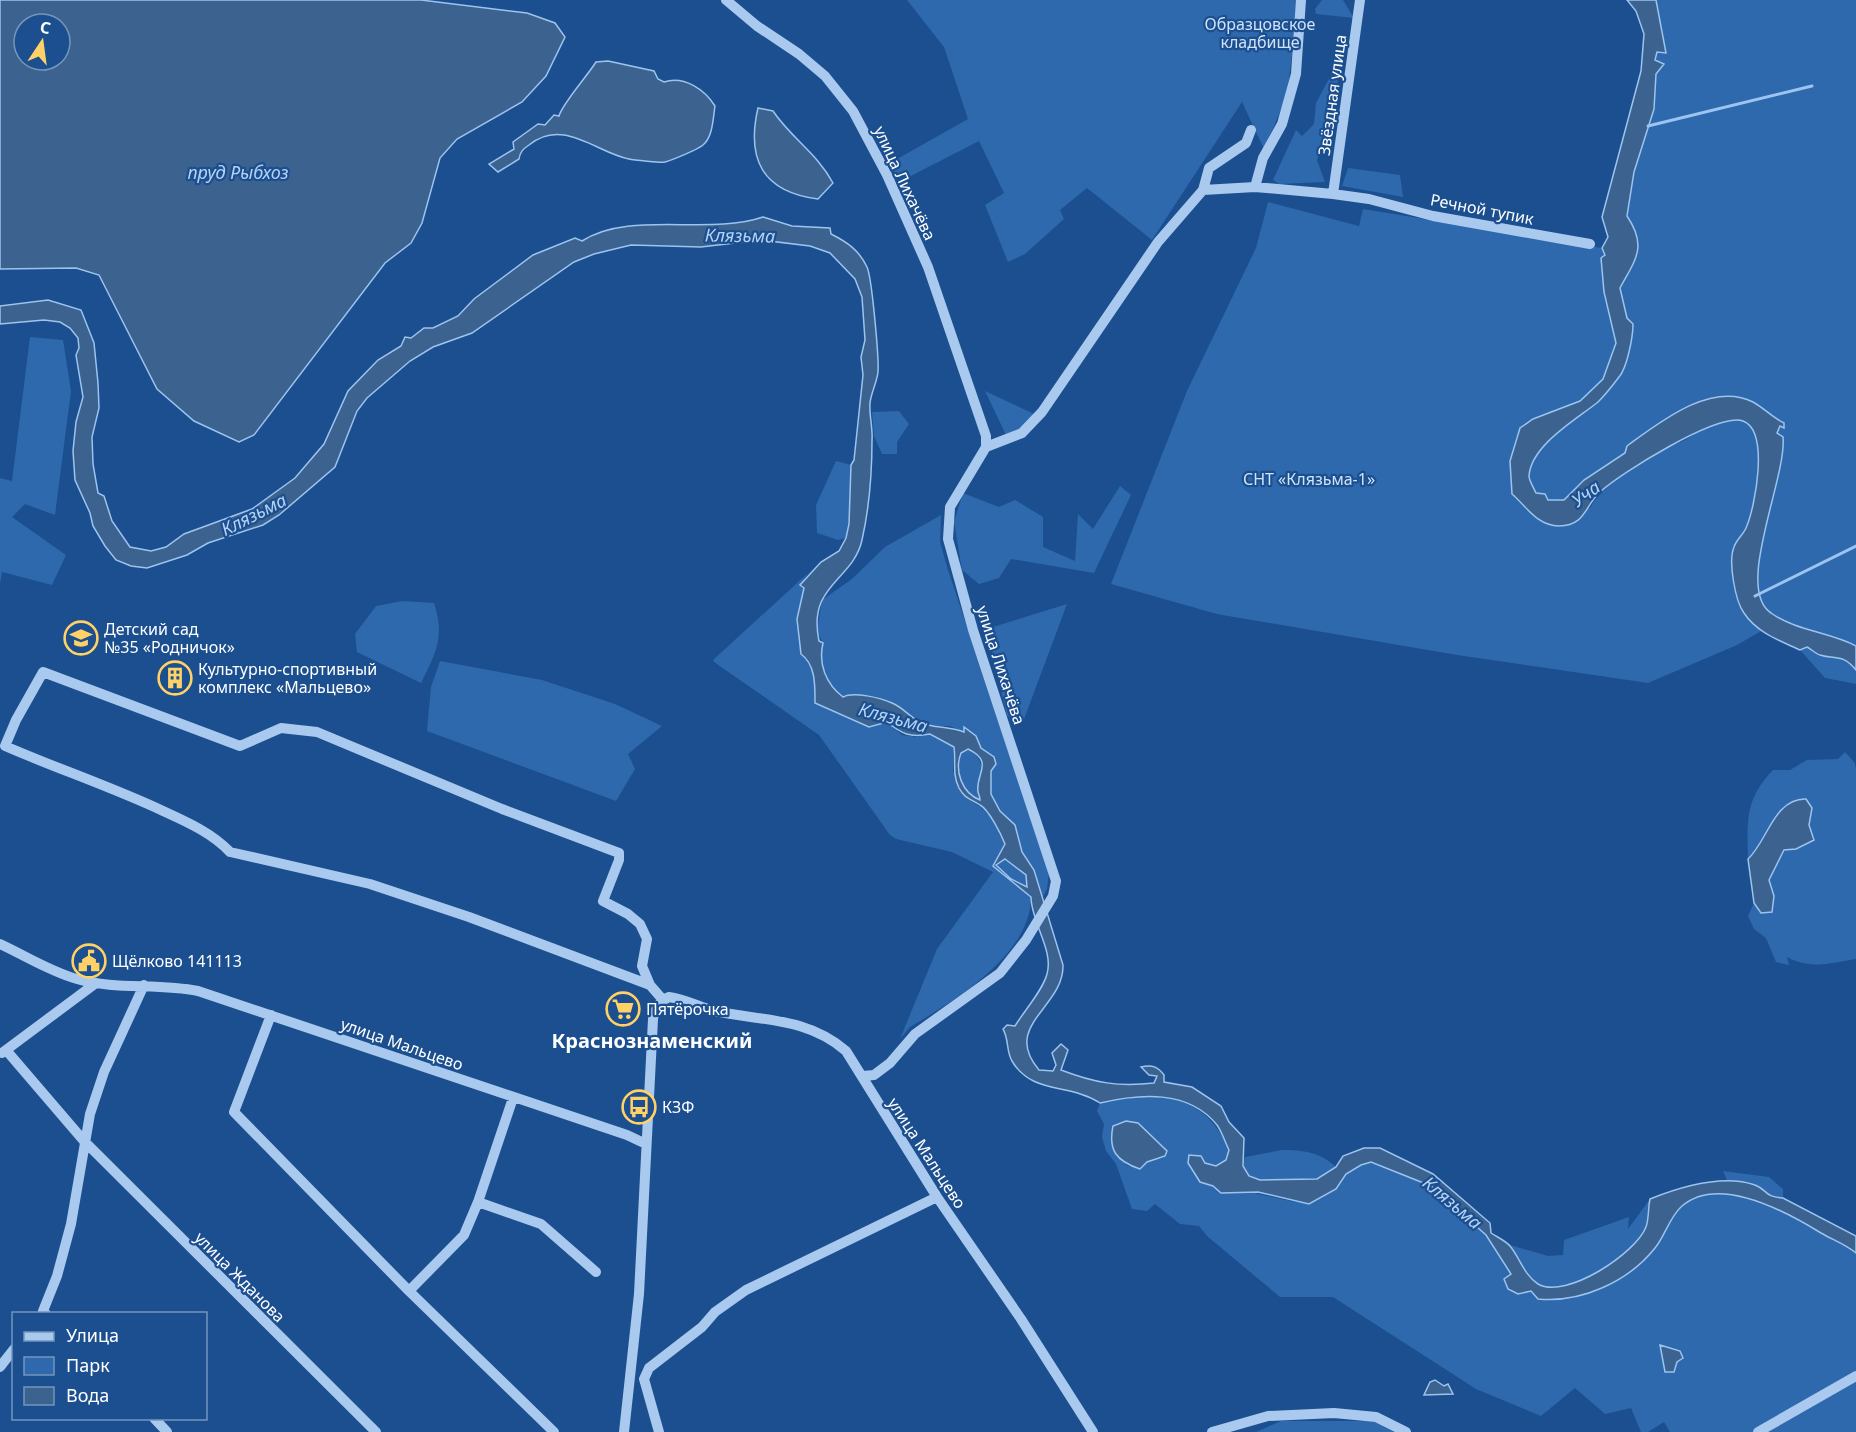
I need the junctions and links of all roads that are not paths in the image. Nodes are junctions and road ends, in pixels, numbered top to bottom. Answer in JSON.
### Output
{"nodes":[{"id":1,"x":726,"y":0,"type":"edge"},
{"id":2,"x":1301,"y":0,"type":"edge"},
{"id":3,"x":1360,"y":0,"type":"edge"},
{"id":4,"x":1251,"y":130,"type":"dead end"},
{"id":5,"x":1256,"y":187,"type":"junction"},
{"id":6,"x":1203,"y":190,"type":"junction"},
{"id":7,"x":1333,"y":194,"type":"junction"},
{"id":8,"x":1590,"y":244,"type":"dead end"},
{"id":9,"x":986,"y":447,"type":"junction"},
{"id":10,"x":0,"y":944,"type":"edge"},
{"id":11,"x":96,"y":983,"type":"junction"},
{"id":12,"x":144,"y":985,"type":"junction"},
{"id":13,"x":650,"y":985,"type":"junction"},
{"id":14,"x":663,"y":1000,"type":"junction"},
{"id":15,"x":271,"y":1015,"type":"junction"},
{"id":16,"x":3,"y":1052,"type":"edge"},
{"id":17,"x":863,"y":1076,"type":"junction"},
{"id":18,"x":513,"y":1098,"type":"junction"},
{"id":19,"x":84,"y":1141,"type":"junction"},
{"id":20,"x":646,"y":1144,"type":"junction"},
{"id":21,"x":937,"y":1197,"type":"junction"},
{"id":22,"x":478,"y":1202,"type":"junction"},
{"id":23,"x":596,"y":1272,"type":"dead end"},
{"id":24,"x":409,"y":1291,"type":"junction"},
{"id":25,"x":44,"y":1312,"type":"edge"},
{"id":26,"x":12,"y":1352,"type":"edge"},
{"id":27,"x":0,"y":1367,"type":"edge"},
{"id":28,"x":633,"y":1370,"type":"junction"},
{"id":29,"x":646,"y":1372,"type":"junction"},
{"id":30,"x":1856,"y":1376,"type":"edge"},
{"id":31,"x":154,"y":1420,"type":"edge"},
{"id":32,"x":1398,"y":1431,"type":"edge"},
{"id":33,"x":167,"y":1432,"type":"edge"},
{"id":34,"x":376,"y":1432,"type":"edge"},
{"id":35,"x":554,"y":1432,"type":"edge"},
{"id":36,"x":624,"y":1432,"type":"edge"},
{"id":37,"x":659,"y":1432,"type":"edge"},
{"id":38,"x":1093,"y":1432,"type":"edge"},
{"id":39,"x":1212,"y":1432,"type":"edge"},
{"id":40,"x":1758,"y":1432,"type":"edge"}],
"edges":[{"from":1,"to":9,"type":"street","name":"улица Лихачёва"},
{"from":2,"to":5,"type":"street"},
{"from":3,"to":7,"type":"street","name":"Звёздная улица"},
{"from":4,"to":6,"type":"street"},
{"from":5,"to":6,"type":"street","name":"Речной тупик"},
{"from":5,"to":7,"type":"street","name":"Речной тупик"},
{"from":6,"to":9,"type":"street"},
{"from":7,"to":8,"type":"street","name":"Речной тупик"},
{"from":9,"to":17,"type":"street","name":"улица Лихачёва"},
{"from":10,"to":11,"type":"street","name":"улица Мальцево"},
{"from":11,"to":12,"type":"street","name":"улица Мальцево"},
{"from":11,"to":16,"type":"street"},
{"from":12,"to":15,"type":"street","name":"улица Мальцево"},
{"from":12,"to":19,"type":"street"},
{"from":13,"to":13,"type":"street"},
{"from":13,"to":14,"type":"street"},
{"from":14,"to":17,"type":"street","name":"улица Мальцево"},
{"from":14,"to":20,"type":"street"},
{"from":15,"to":18,"type":"street","name":"улица Мальцево"},
{"from":15,"to":24,"type":"street"},
{"from":16,"to":19,"type":"street","name":"улица Жданова"},
{"from":17,"to":21,"type":"street","name":"улица Мальцево"},
{"from":18,"to":20,"type":"street","name":"улица Мальцево"},
{"from":18,"to":22,"type":"street"},
{"from":19,"to":25,"type":"street"},
{"from":19,"to":34,"type":"street","name":"улица Жданова"},
{"from":20,"to":28,"type":"street"},
{"from":21,"to":29,"type":"street"},
{"from":21,"to":38,"type":"street","name":"улица Мальцево"},
{"from":22,"to":23,"type":"street"},
{"from":22,"to":24,"type":"street"},
{"from":24,"to":35,"type":"street"},
{"from":26,"to":27,"type":"street"},
{"from":28,"to":29,"type":"street"},
{"from":28,"to":36,"type":"street"},
{"from":29,"to":37,"type":"street"},
{"from":30,"to":40,"type":"street"},
{"from":31,"to":33,"type":"street"},
{"from":32,"to":39,"type":"street"}]}
